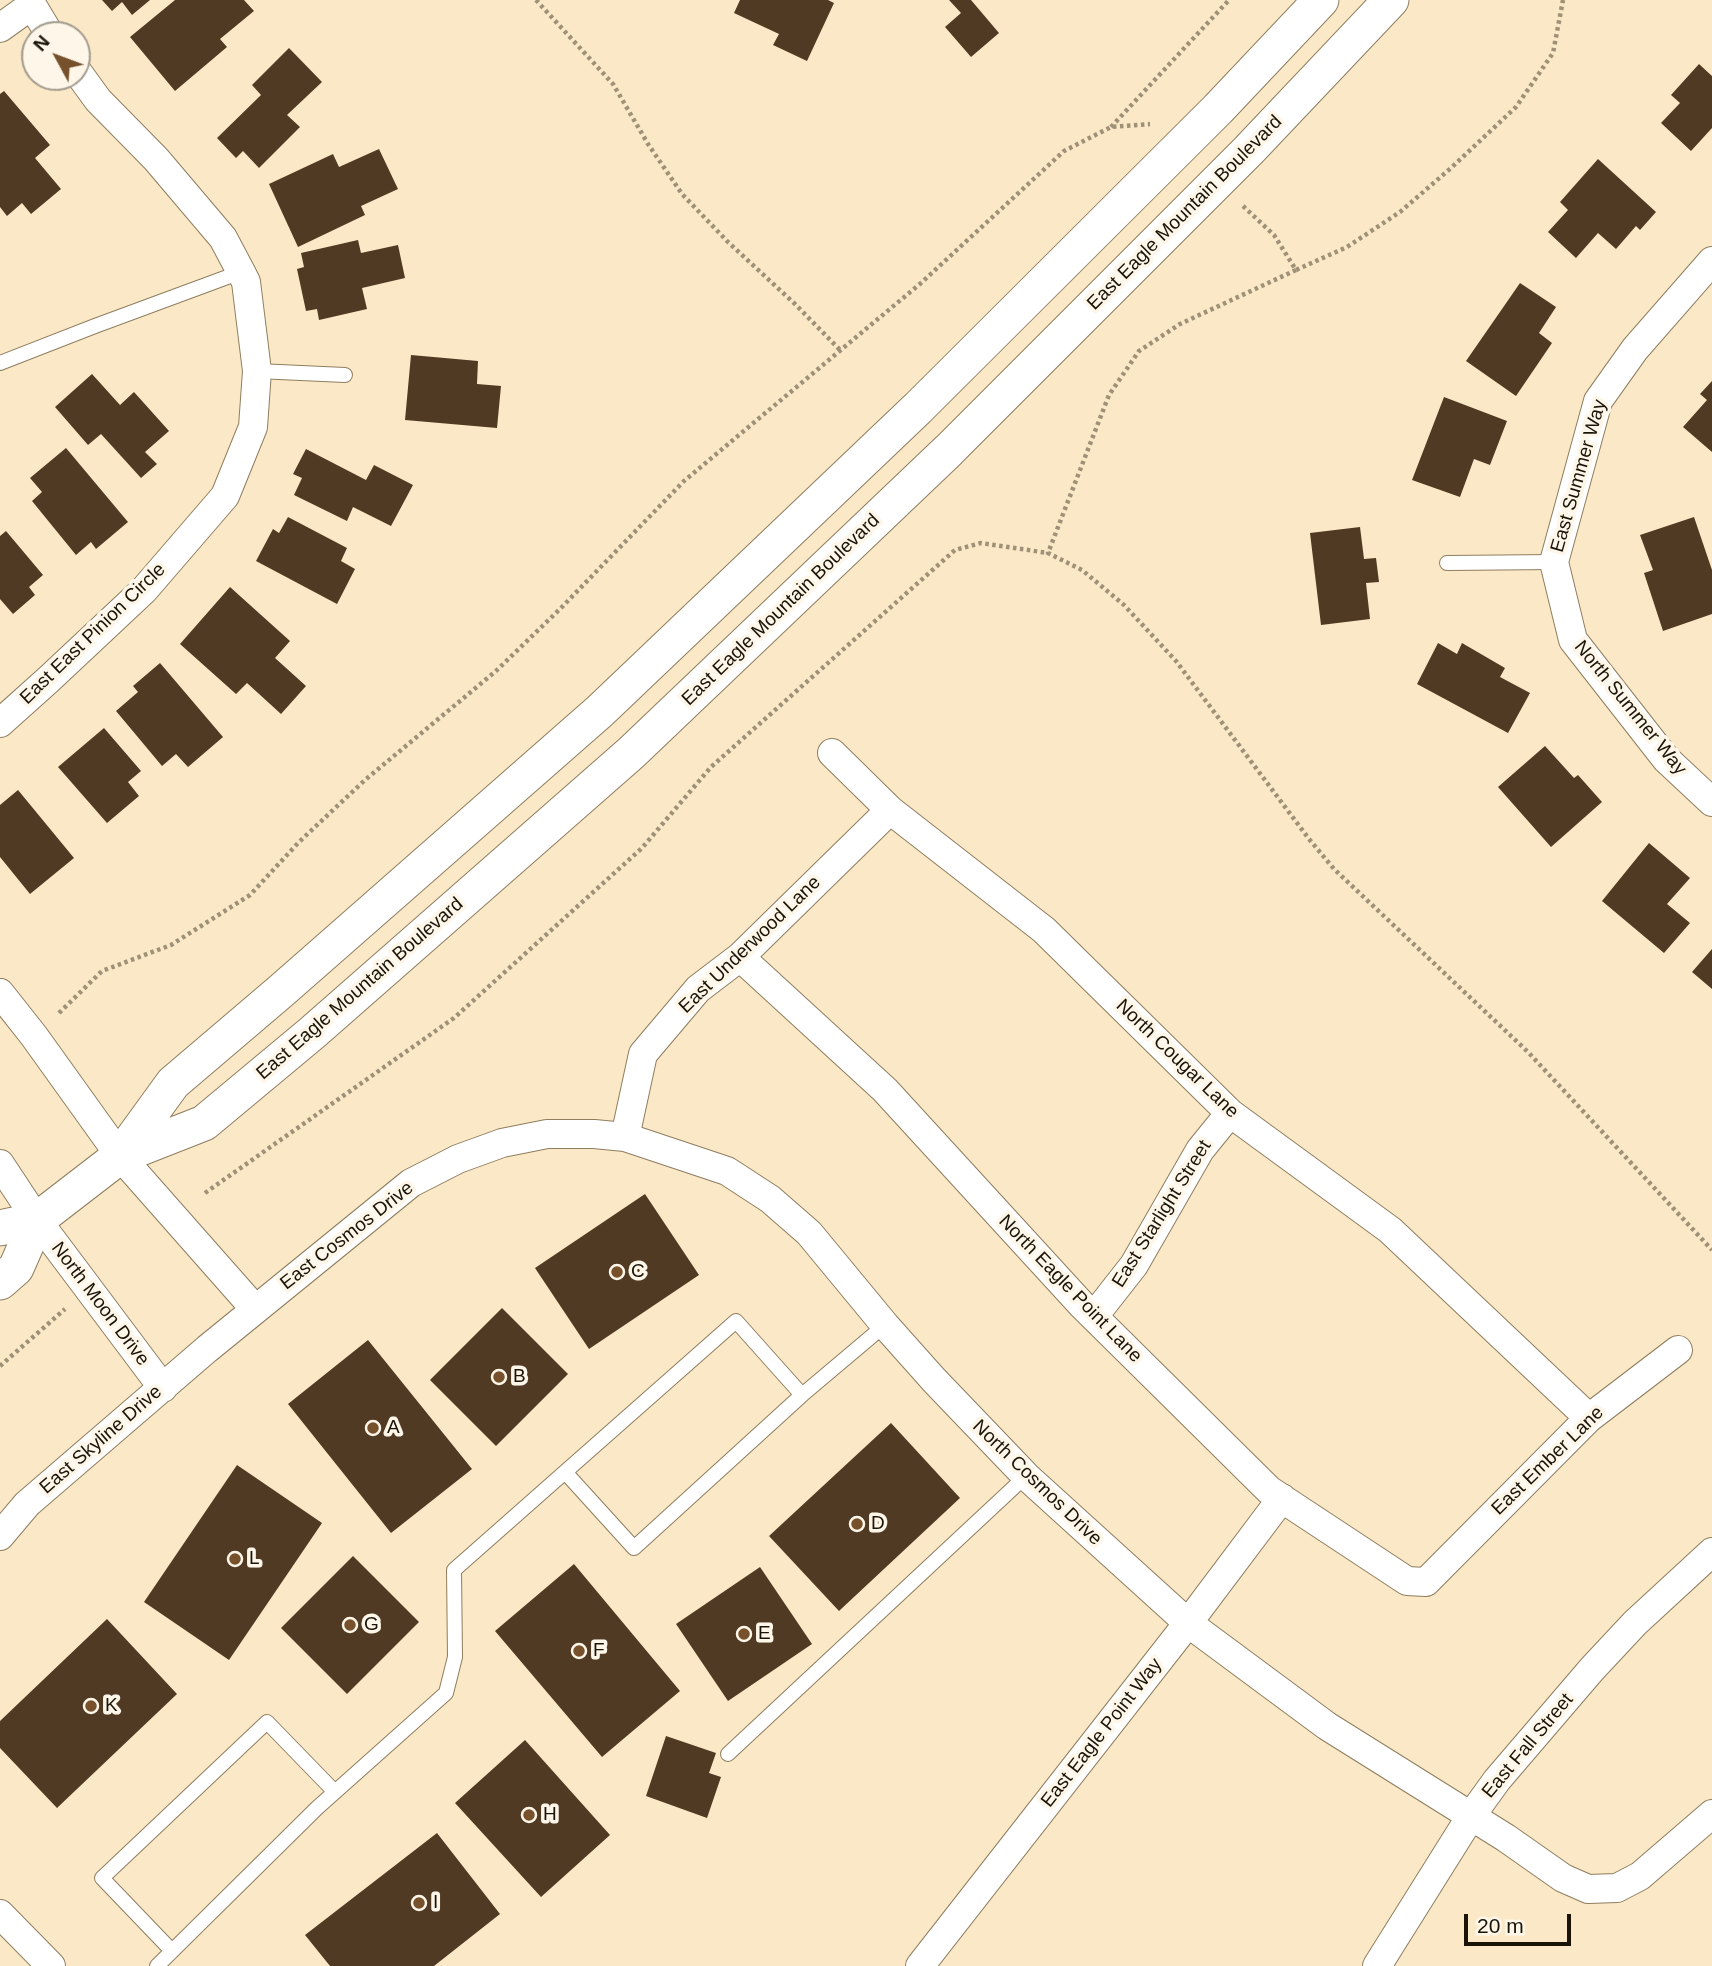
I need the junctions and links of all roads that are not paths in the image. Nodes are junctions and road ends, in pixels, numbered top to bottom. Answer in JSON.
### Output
{"nodes":[{"id":1,"x":1321,"y":0,"type":"edge"},
{"id":2,"x":1391,"y":0,"type":"edge"},
{"id":3,"x":30,"y":3,"type":"edge"},
{"id":4,"x":41,"y":21,"type":"edge"},
{"id":5,"x":0,"y":28,"type":"edge"},
{"id":6,"x":91,"y":89,"type":"edge"},
{"id":7,"x":1712,"y":261,"type":"edge"},
{"id":8,"x":241,"y":272,"type":"junction"},
{"id":9,"x":0,"y":363,"type":"edge"},
{"id":10,"x":257,"y":372,"type":"junction"},
{"id":11,"x":345,"y":375,"type":"dead end"},
{"id":12,"x":1554,"y":562,"type":"junction"},
{"id":13,"x":1447,"y":563,"type":"dead end"},
{"id":14,"x":0,"y":723,"type":"edge"},
{"id":15,"x":832,"y":753,"type":"dead end"},
{"id":16,"x":1712,"y":802,"type":"edge"},
{"id":17,"x":890,"y":810,"type":"junction"},
{"id":18,"x":740,"y":957,"type":"junction"},
{"id":19,"x":0,"y":993,"type":"edge"},
{"id":20,"x":1230,"y":1112,"type":"junction"},
{"id":21,"x":625,"y":1137,"type":"junction"},
{"id":22,"x":120,"y":1156,"type":"junction"},
{"id":23,"x":0,"y":1164,"type":"edge"},
{"id":24,"x":37,"y":1220,"type":"junction"},
{"id":25,"x":0,"y":1228,"type":"edge"},
{"id":26,"x":0,"y":1282,"type":"edge"},
{"id":27,"x":255,"y":1309,"type":"junction"},
{"id":28,"x":1094,"y":1316,"type":"junction"},
{"id":29,"x":885,"y":1325,"type":"junction"},
{"id":30,"x":207,"y":1349,"type":"joint"},
{"id":31,"x":1678,"y":1350,"type":"dead end"},
{"id":32,"x":163,"y":1388,"type":"junction"},
{"id":33,"x":802,"y":1395,"type":"junction"},
{"id":34,"x":1589,"y":1418,"type":"junction"},
{"id":35,"x":565,"y":1472,"type":"junction"},
{"id":36,"x":1026,"y":1476,"type":"junction"},
{"id":37,"x":1282,"y":1498,"type":"junction"},
{"id":38,"x":0,"y":1536,"type":"edge"},
{"id":39,"x":1712,"y":1552,"type":"edge"},
{"id":40,"x":1426,"y":1582,"type":"joint"},
{"id":41,"x":1188,"y":1623,"type":"junction"},
{"id":42,"x":729,"y":1754,"type":"dead end"},
{"id":43,"x":335,"y":1792,"type":"junction"},
{"id":44,"x":1712,"y":1814,"type":"edge"},
{"id":45,"x":1471,"y":1816,"type":"junction"},
{"id":46,"x":0,"y":1914,"type":"edge"},
{"id":47,"x":172,"y":1951,"type":"junction"},
{"id":48,"x":51,"y":1966,"type":"edge"},
{"id":49,"x":157,"y":1966,"type":"edge"},
{"id":50,"x":920,"y":1966,"type":"edge"},
{"id":51,"x":1377,"y":1966,"type":"edge"}],
"edges":[{"from":1,"to":22,"type":"street","name":"East Eagle Mountain Boulevard"},
{"from":2,"to":22,"type":"street","name":"East Eagle Mountain Boulevard"},
{"from":3,"to":4,"type":"street"},
{"from":3,"to":5,"type":"street"},
{"from":6,"to":8,"type":"street","name":"East East Pinion Circle"},
{"from":7,"to":12,"type":"street","name":"East Summer Way"},
{"from":8,"to":9,"type":"lane"},
{"from":8,"to":10,"type":"street","name":"East East Pinion Circle"},
{"from":10,"to":11,"type":"lane"},
{"from":10,"to":14,"type":"street","name":"East East Pinion Circle"},
{"from":12,"to":13,"type":"lane"},
{"from":12,"to":16,"type":"street","name":"North Summer Way"},
{"from":15,"to":17,"type":"street","name":"North Cougar Lane"},
{"from":17,"to":18,"type":"street","name":"East Underwood Lane"},
{"from":17,"to":20,"type":"street","name":"North Cougar Lane"},
{"from":18,"to":21,"type":"street","name":"East Underwood Lane"},
{"from":18,"to":28,"type":"street","name":"North Eagle Point Lane"},
{"from":19,"to":22,"type":"street"},
{"from":20,"to":28,"type":"street","name":"East Starlight Street"},
{"from":20,"to":34,"type":"street","name":"North Cougar Lane"},
{"from":21,"to":27,"type":"street","name":"East Cosmos Drive"},
{"from":21,"to":29,"type":"street","name":"North Cosmos Drive"},
{"from":22,"to":24,"type":"street","name":"East Eagle Mountain Boulevard"},
{"from":22,"to":27,"type":"street"},
{"from":23,"to":24,"type":"street","name":"North Moon Drive"},
{"from":24,"to":25,"type":"street","name":"East Eagle Mountain Boulevard"},
{"from":24,"to":26,"type":"street","name":"East Eagle Mountain Boulevard"},
{"from":24,"to":32,"type":"street","name":"North Moon Drive"},
{"from":27,"to":30,"type":"street","name":"East Cosmos Drive"},
{"from":28,"to":37,"type":"street","name":"North Eagle Point Lane"},
{"from":29,"to":33,"type":"lane"},
{"from":29,"to":36,"type":"street","name":"North Cosmos Drive"},
{"from":30,"to":32,"type":"street","name":"East Skyline Drive"},
{"from":31,"to":34,"type":"street","name":"East Ember Lane"},
{"from":32,"to":38,"type":"street","name":"East Skyline Drive"},
{"from":33,"to":35,"type":"lane"},
{"from":33,"to":35,"type":"lane"},
{"from":34,"to":40,"type":"street","name":"East Ember Lane"},
{"from":35,"to":43,"type":"lane"},
{"from":36,"to":41,"type":"street","name":"North Cosmos Drive"},
{"from":36,"to":42,"type":"lane"},
{"from":37,"to":40,"type":"street","name":"North Eagle Point Lane"},
{"from":37,"to":41,"type":"street","name":"East Eagle Point Way"},
{"from":39,"to":45,"type":"street","name":"East Fall Street"},
{"from":41,"to":45,"type":"street","name":"North Cosmos Drive"},
{"from":41,"to":50,"type":"street","name":"East Eagle Point Way"},
{"from":43,"to":47,"type":"lane"},
{"from":43,"to":47,"type":"lane"},
{"from":44,"to":45,"type":"street","name":"North Cosmos Drive"},
{"from":45,"to":51,"type":"street","name":"East Fall Street"},
{"from":46,"to":48,"type":"street"},
{"from":47,"to":49,"type":"lane"}]}
